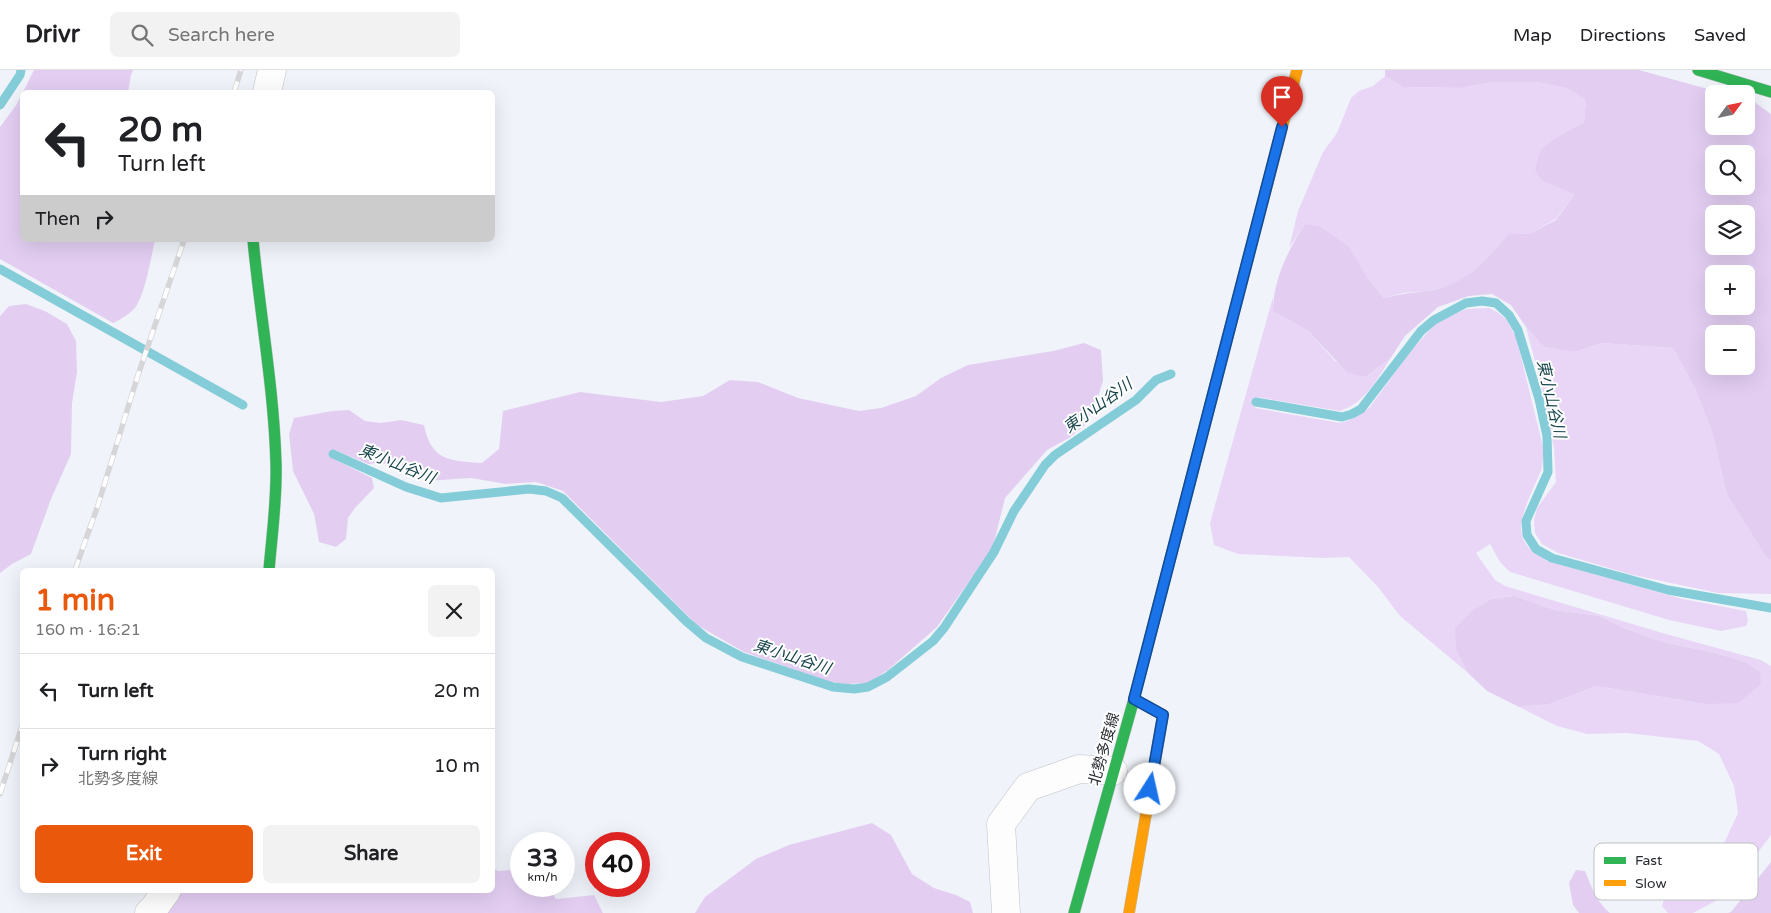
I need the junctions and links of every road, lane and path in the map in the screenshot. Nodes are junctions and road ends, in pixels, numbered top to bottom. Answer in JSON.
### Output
{"nodes":[{"id":1,"x":272,"y":70,"type":"edge"},
{"id":2,"x":1297,"y":70,"type":"edge"},
{"id":3,"x":1698,"y":70,"type":"edge"},
{"id":4,"x":267,"y":90,"type":"edge"},
{"id":5,"x":1771,"y":92,"type":"edge"},
{"id":6,"x":254,"y":242,"type":"edge"},
{"id":7,"x":269,"y":568,"type":"edge"},
{"id":8,"x":1134,"y":699,"type":"junction"},
{"id":9,"x":1113,"y":771,"type":"junction"},
{"id":10,"x":165,"y":893,"type":"edge"},
{"id":11,"x":149,"y":913,"type":"edge"},
{"id":12,"x":1006,"y":913,"type":"edge"},
{"id":13,"x":1074,"y":913,"type":"edge"},
{"id":14,"x":1129,"y":913,"type":"edge"}],
"edges":[{"from":1,"to":4,"type":"street"},
{"from":2,"to":8,"type":"main road","name":"北勢多度線"},
{"from":3,"to":5,"type":"main road"},
{"from":6,"to":7,"type":"main road"},
{"from":8,"to":9,"type":"main road","name":"北勢多度線"},
{"from":8,"to":14,"type":"main road"},
{"from":9,"to":12,"type":"street"},
{"from":9,"to":13,"type":"main road","name":"北勢多度線"},
{"from":10,"to":11,"type":"street"}]}
